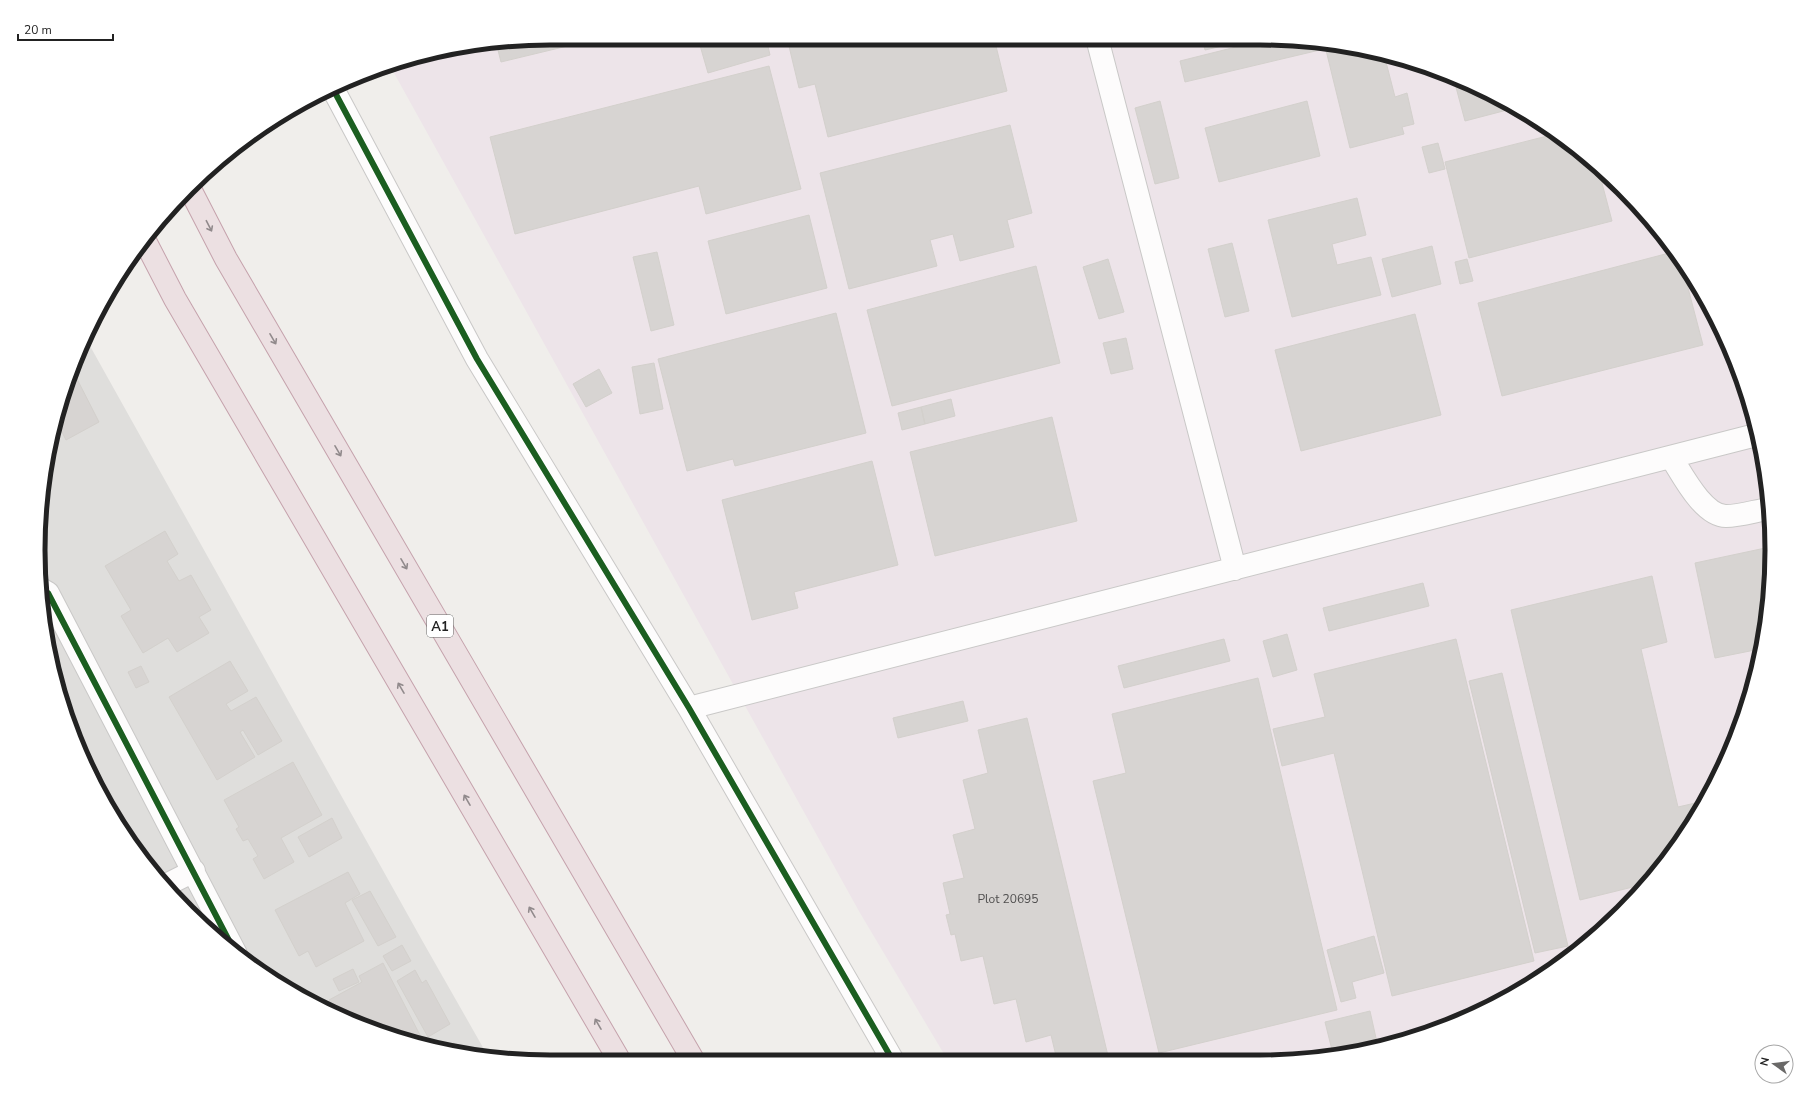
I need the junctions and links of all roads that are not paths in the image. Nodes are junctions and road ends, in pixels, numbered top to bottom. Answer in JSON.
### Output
{"nodes":[{"id":1,"x":1099,"y":45,"type":"edge"},
{"id":2,"x":335,"y":93,"type":"edge"},
{"id":3,"x":192,"y":194,"type":"edge"},
{"id":4,"x":147,"y":245,"type":"edge"},
{"id":5,"x":1752,"y":436,"type":"edge"},
{"id":6,"x":1671,"y":457,"type":"junction"},
{"id":7,"x":1763,"y":510,"type":"edge"},
{"id":8,"x":1235,"y":569,"type":"junction"},
{"id":9,"x":47,"y":592,"type":"edge"},
{"id":10,"x":689,"y":708,"type":"junction"},
{"id":11,"x":194,"y":871,"type":"junction"},
{"id":12,"x":170,"y":883,"type":"edge"},
{"id":13,"x":229,"y":939,"type":"edge"},
{"id":14,"x":616,"y":1055,"type":"edge"},
{"id":15,"x":690,"y":1055,"type":"edge"},
{"id":16,"x":890,"y":1055,"type":"edge"}],
"edges":[{"from":1,"to":8,"type":"street"},
{"from":2,"to":10,"type":"street"},
{"from":3,"to":15,"type":"highway","number":"A1","one_way":true},
{"from":14,"to":4,"type":"highway","one_way":true},
{"from":5,"to":6,"type":"street"},
{"from":6,"to":7,"type":"street"},
{"from":6,"to":8,"type":"street"},
{"from":8,"to":10,"type":"street"},
{"from":9,"to":11,"type":"street"},
{"from":10,"to":16,"type":"street"},
{"from":11,"to":12,"type":"street"},
{"from":11,"to":13,"type":"street"}]}
